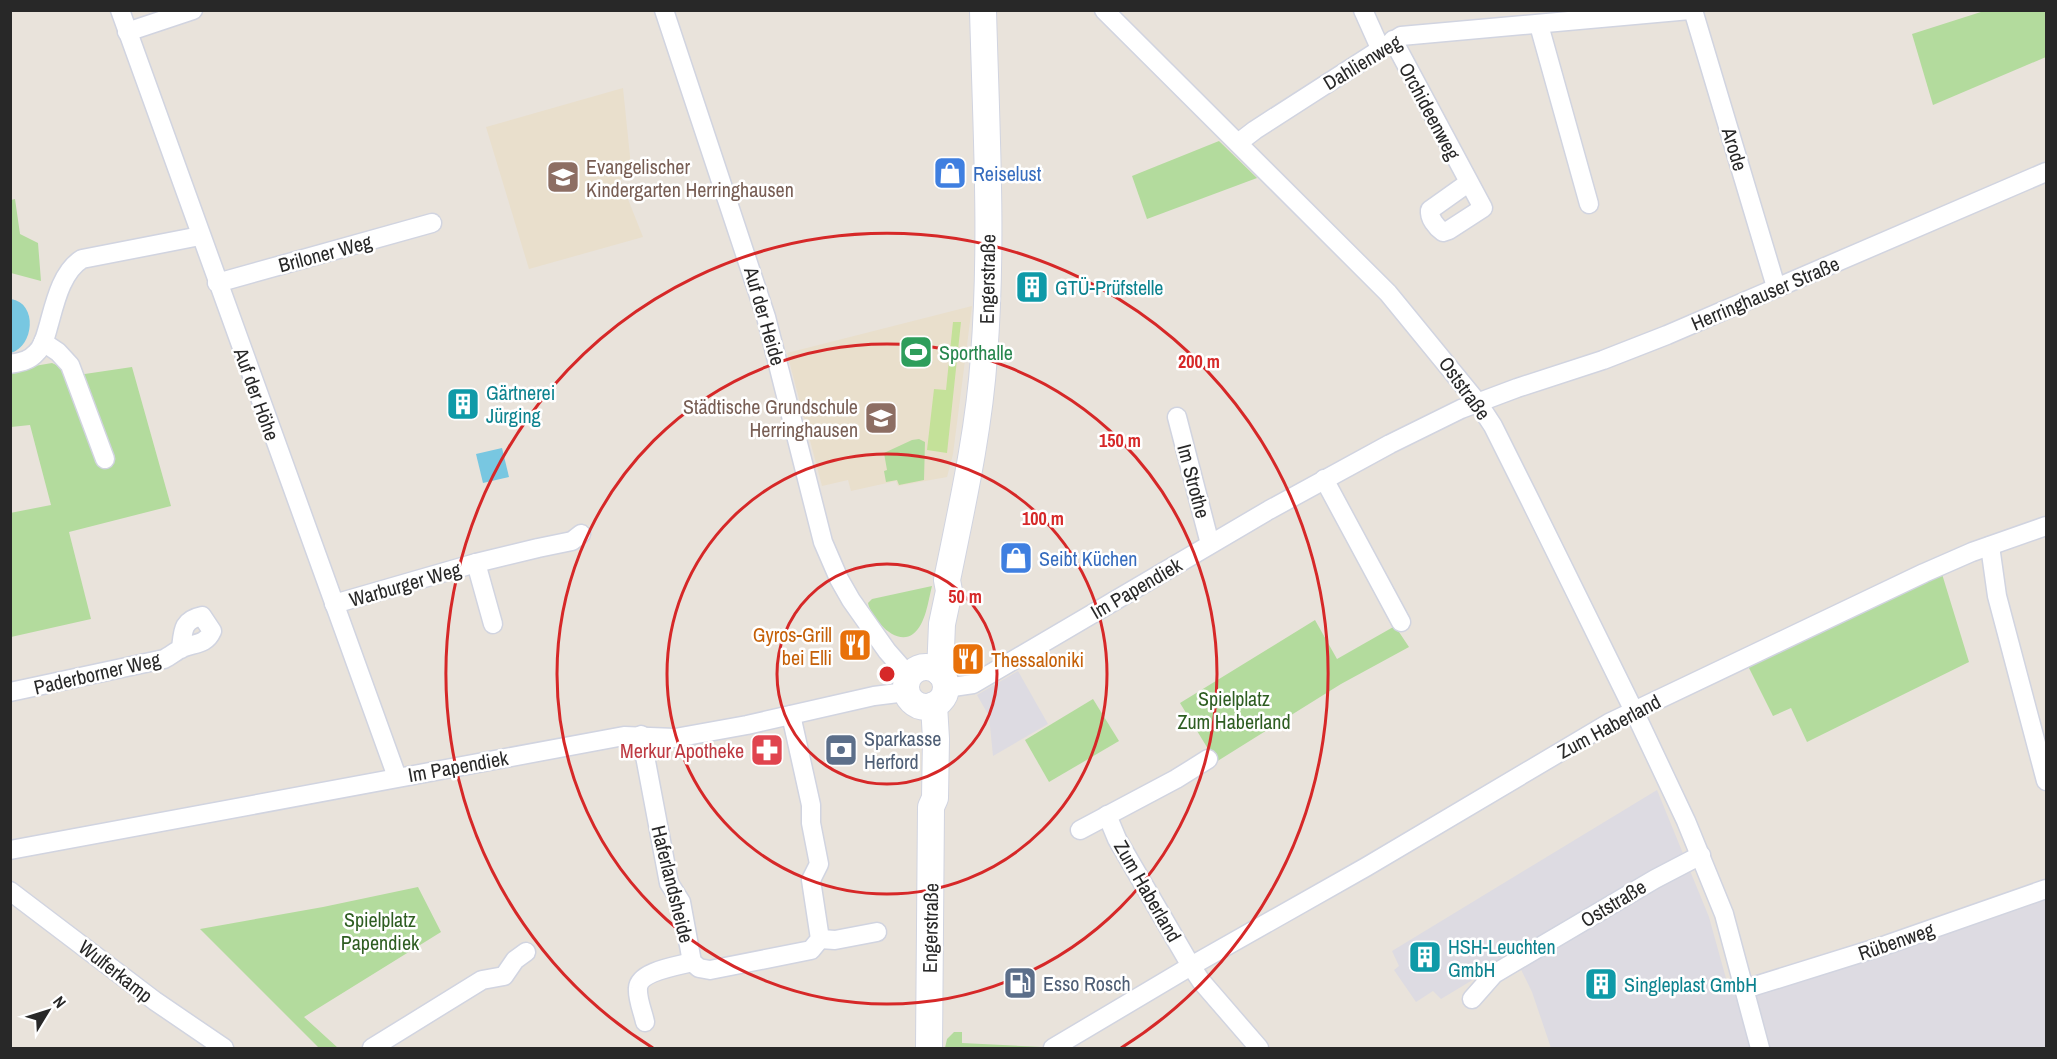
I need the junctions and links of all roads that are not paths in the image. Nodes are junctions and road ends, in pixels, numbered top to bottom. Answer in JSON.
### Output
{"nodes":[{"id":1,"x":120,"y":10,"type":"edge"},
{"id":2,"x":193,"y":10,"type":"edge"},
{"id":3,"x":664,"y":10,"type":"edge"},
{"id":4,"x":983,"y":10,"type":"edge"},
{"id":5,"x":1104,"y":10,"type":"edge"},
{"id":6,"x":1363,"y":10,"type":"edge"},
{"id":7,"x":1692,"y":10,"type":"edge"},
{"id":8,"x":1539,"y":25,"type":"junction"},
{"id":9,"x":128,"y":32,"type":"junction"},
{"id":10,"x":1386,"y":44,"type":"junction"},
{"id":11,"x":1238,"y":143,"type":"junction"},
{"id":12,"x":2046,"y":172,"type":"edge"},
{"id":13,"x":1468,"y":183,"type":"dead end"},
{"id":14,"x":1589,"y":204,"type":"dead end"},
{"id":15,"x":432,"y":223,"type":"dead end"},
{"id":16,"x":200,"y":237,"type":"junction"},
{"id":17,"x":217,"y":283,"type":"junction"},
{"id":18,"x":1776,"y":287,"type":"junction"},
{"id":19,"x":43,"y":342,"type":"junction"},
{"id":20,"x":10,"y":364,"type":"edge"},
{"id":21,"x":1478,"y":403,"type":"junction"},
{"id":22,"x":1177,"y":417,"type":"dead end"},
{"id":23,"x":105,"y":459,"type":"dead end"},
{"id":24,"x":1324,"y":479,"type":"junction"},
{"id":25,"x":2046,"y":526,"type":"edge"},
{"id":26,"x":581,"y":534,"type":"dead end"},
{"id":27,"x":1210,"y":544,"type":"junction"},
{"id":28,"x":1990,"y":546,"type":"junction"},
{"id":29,"x":476,"y":563,"type":"junction"},
{"id":30,"x":334,"y":604,"type":"junction"},
{"id":31,"x":1401,"y":622,"type":"dead end"},
{"id":32,"x":494,"y":624,"type":"dead end"},
{"id":33,"x":180,"y":649,"type":"dead end"},
{"id":34,"x":925,"y":687,"type":"junction"},
{"id":35,"x":10,"y":692,"type":"edge"},
{"id":36,"x":1634,"y":711,"type":"junction"},
{"id":37,"x":791,"y":715,"type":"junction"},
{"id":38,"x":641,"y":735,"type":"junction"},
{"id":39,"x":1208,"y":759,"type":"dead end"},
{"id":40,"x":397,"y":777,"type":"junction"},
{"id":41,"x":2046,"y":781,"type":"edge"},
{"id":42,"x":1107,"y":815,"type":"junction"},
{"id":43,"x":1080,"y":830,"type":"dead end"},
{"id":44,"x":10,"y":850,"type":"edge"},
{"id":45,"x":1701,"y":855,"type":"junction"},
{"id":46,"x":2046,"y":890,"type":"edge"},
{"id":47,"x":10,"y":891,"type":"edge"},
{"id":48,"x":877,"y":932,"type":"dead end"},
{"id":49,"x":820,"y":939,"type":"junction"},
{"id":50,"x":526,"y":952,"type":"dead end"},
{"id":51,"x":692,"y":963,"type":"junction"},
{"id":52,"x":1191,"y":966,"type":"junction"},
{"id":53,"x":1745,"y":989,"type":"junction"},
{"id":54,"x":1472,"y":999,"type":"dead end"},
{"id":55,"x":645,"y":1022,"type":"dead end"},
{"id":56,"x":224,"y":1048,"type":"edge"},
{"id":57,"x":372,"y":1048,"type":"edge"},
{"id":58,"x":929,"y":1048,"type":"edge"},
{"id":59,"x":1053,"y":1048,"type":"edge"},
{"id":60,"x":1259,"y":1048,"type":"edge"},
{"id":61,"x":1760,"y":1048,"type":"edge"}],
"edges":[{"from":1,"to":9,"type":"street","name":"Auf der Höhe"},
{"from":2,"to":9,"type":"street"},
{"from":3,"to":34,"type":"street","name":"Auf der Heide"},
{"from":4,"to":34,"type":"main road","name":"Engerstraße"},
{"from":5,"to":11,"type":"street","name":"Oststraße"},
{"from":6,"to":10,"type":"street","name":"Orchideenweg"},
{"from":7,"to":8,"type":"street","name":"Dahlienweg"},
{"from":7,"to":18,"type":"street","name":"Arode"},
{"from":8,"to":10,"type":"street","name":"Dahlienweg"},
{"from":8,"to":14,"type":"street"},
{"from":9,"to":16,"type":"street","name":"Auf der Höhe"},
{"from":10,"to":11,"type":"street","name":"Dahlienweg"},
{"from":10,"to":13,"type":"street","name":"Orchideenweg"},
{"from":11,"to":21,"type":"street","name":"Oststraße"},
{"from":12,"to":18,"type":"street","name":"Herringhauser Straße"},
{"from":15,"to":17,"type":"street","name":"Briloner Weg"},
{"from":16,"to":17,"type":"street","name":"Auf der Höhe"},
{"from":16,"to":19,"type":"street"},
{"from":17,"to":30,"type":"street","name":"Auf der Höhe"},
{"from":18,"to":21,"type":"street","name":"Herringhauser Straße"},
{"from":19,"to":20,"type":"street"},
{"from":19,"to":23,"type":"street"},
{"from":21,"to":24,"type":"street","name":"Im Papendiek"},
{"from":21,"to":36,"type":"street","name":"Oststraße"},
{"from":22,"to":27,"type":"street","name":"Im Strothe"},
{"from":24,"to":27,"type":"street","name":"Im Papendiek"},
{"from":24,"to":31,"type":"street"},
{"from":25,"to":28,"type":"street","name":"Zum Haberland"},
{"from":26,"to":29,"type":"street","name":"Warburger Weg"},
{"from":27,"to":34,"type":"street","name":"Im Papendiek"},
{"from":28,"to":36,"type":"street","name":"Zum Haberland"},
{"from":28,"to":41,"type":"street"},
{"from":29,"to":30,"type":"street","name":"Warburger Weg"},
{"from":29,"to":32,"type":"street","name":"Warburger Weg"},
{"from":30,"to":40,"type":"street","name":"Auf der Höhe"},
{"from":33,"to":35,"type":"street","name":"Paderborner Weg"},
{"from":34,"to":37,"type":"street","name":"Im Papendiek"},
{"from":34,"to":58,"type":"main road","name":"Engerstraße"},
{"from":36,"to":45,"type":"street","name":"Oststraße"},
{"from":36,"to":52,"type":"street","name":"Zum Haberland"},
{"from":37,"to":38,"type":"street","name":"Im Papendiek"},
{"from":37,"to":49,"type":"street"},
{"from":38,"to":40,"type":"street","name":"Im Papendiek"},
{"from":38,"to":51,"type":"street","name":"Haferlandsheide"},
{"from":39,"to":42,"type":"street","name":"Zum Haberland"},
{"from":40,"to":44,"type":"street","name":"Im Papendiek"},
{"from":42,"to":43,"type":"street","name":"Zum Haberland"},
{"from":42,"to":52,"type":"street","name":"Zum Haberland"},
{"from":45,"to":53,"type":"street","name":"Oststraße"},
{"from":45,"to":54,"type":"street","name":"Oststraße"},
{"from":46,"to":53,"type":"street","name":"Rübenweg"},
{"from":47,"to":56,"type":"street","name":"Wulferkamp"},
{"from":48,"to":49,"type":"street","name":"Haferlandsheide"},
{"from":49,"to":51,"type":"street","name":"Haferlandsheide"},
{"from":50,"to":57,"type":"street"},
{"from":51,"to":55,"type":"street","name":"Haferlandsheide"},
{"from":52,"to":59,"type":"street","name":"Zum Haberland"},
{"from":52,"to":60,"type":"street"},
{"from":53,"to":61,"type":"street","name":"Oststraße"}]}
